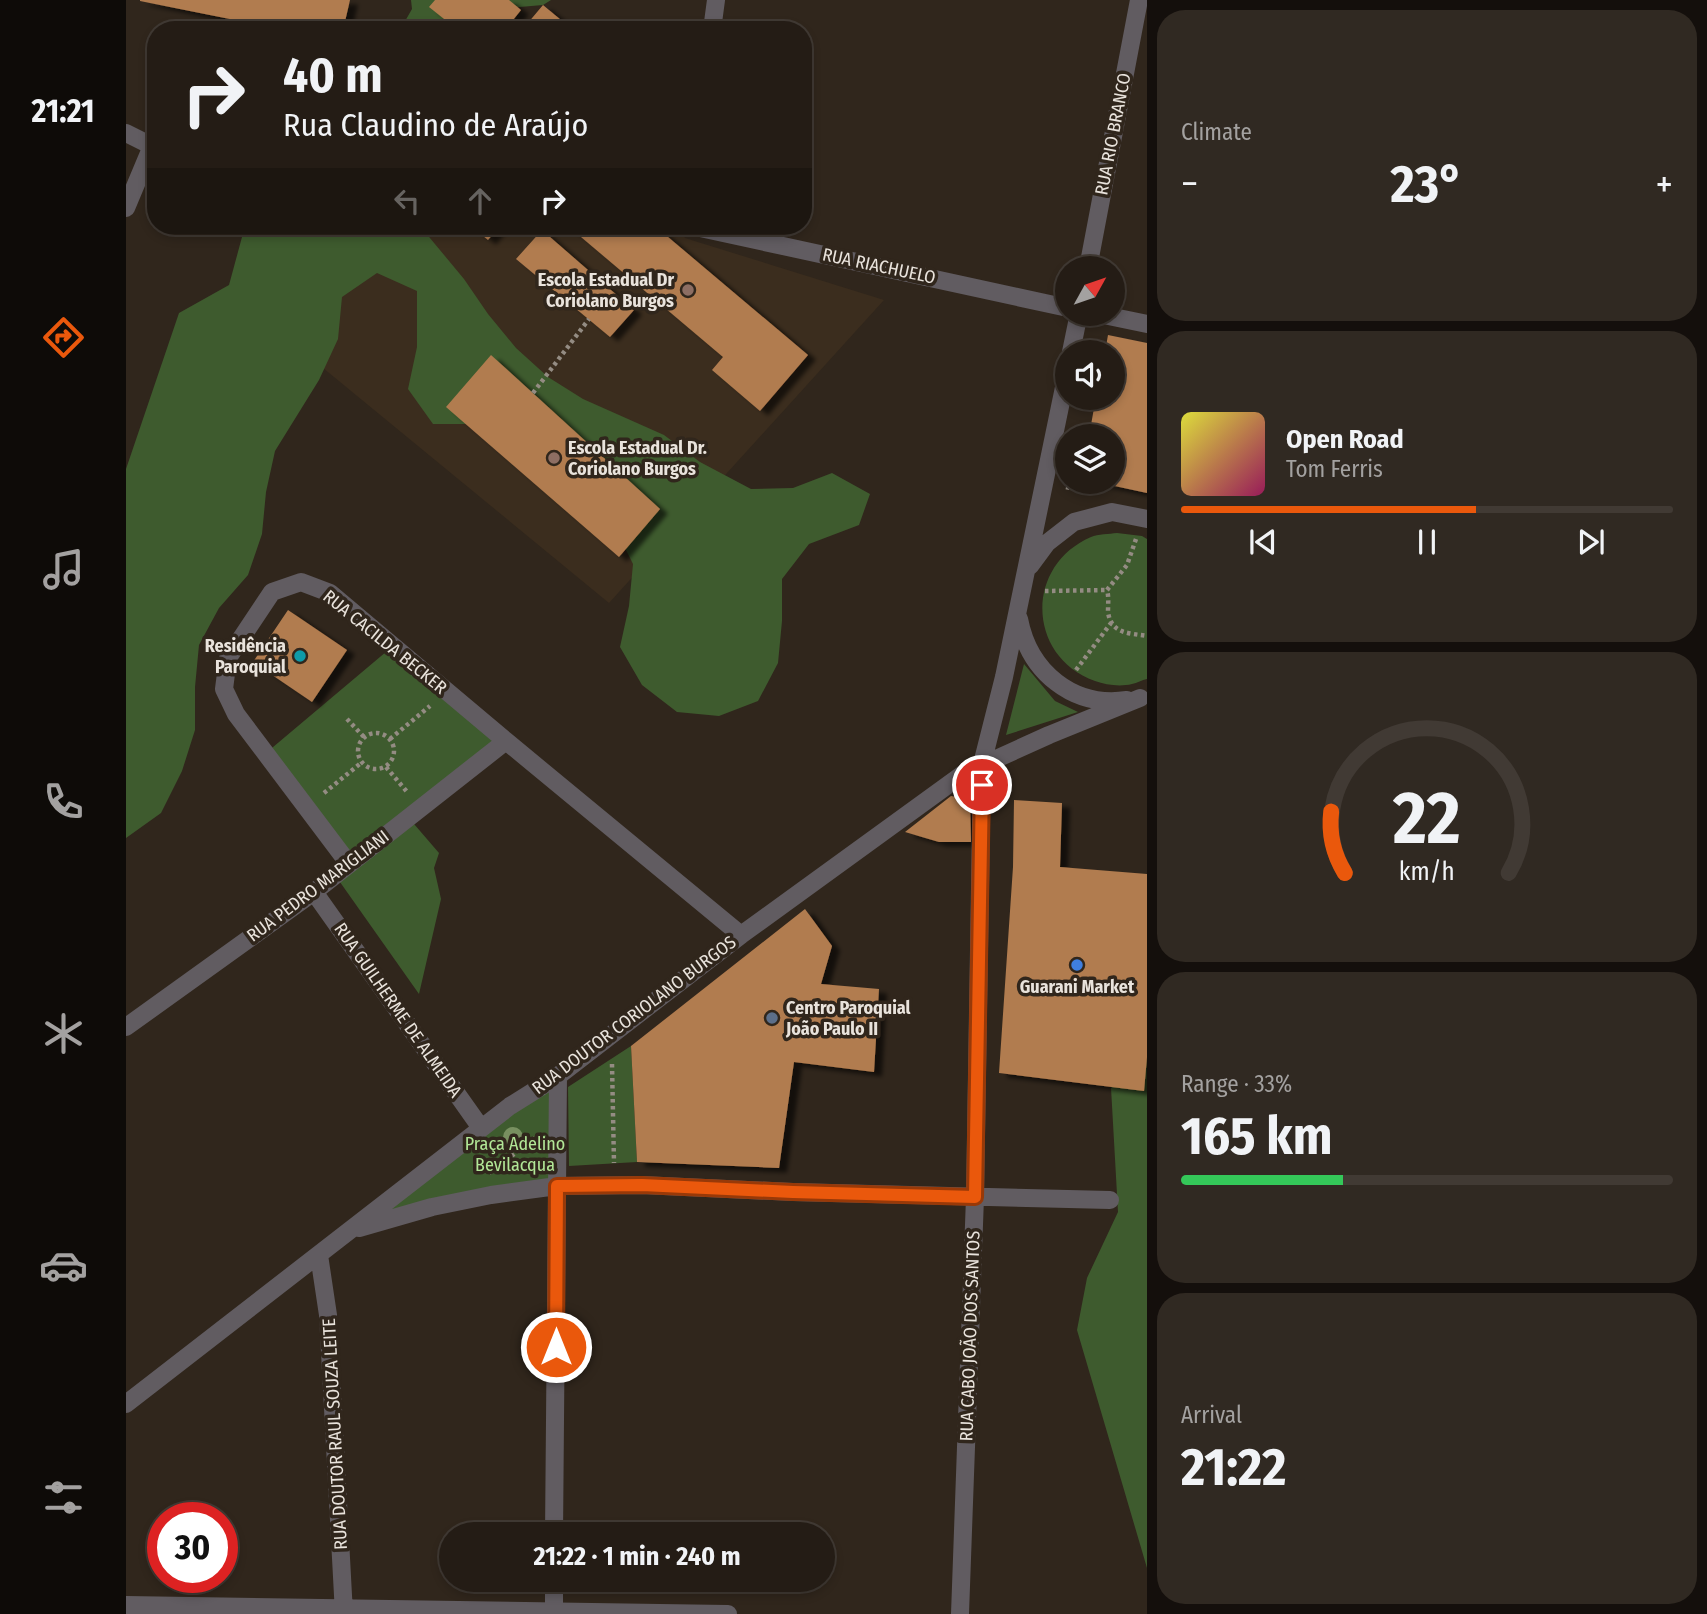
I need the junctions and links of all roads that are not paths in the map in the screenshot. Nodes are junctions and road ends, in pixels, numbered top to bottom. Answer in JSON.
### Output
{"nodes":[{"id":1,"x":716,"y":0,"type":"edge"},
{"id":2,"x":1139,"y":0,"type":"edge"},
{"id":3,"x":713,"y":21,"type":"edge"},
{"id":4,"x":126,"y":133,"type":"edge"},
{"id":5,"x":147,"y":144,"type":"edge"},
{"id":6,"x":147,"y":158,"type":"edge"},
{"id":7,"x":126,"y":208,"type":"edge"},
{"id":8,"x":732,"y":235,"type":"edge"},
{"id":9,"x":1090,"y":256,"type":"edge"},
{"id":10,"x":1055,"y":305,"type":"edge"},
{"id":11,"x":1125,"y":319,"type":"edge"},
{"id":12,"x":1147,"y":324,"type":"edge"},
{"id":13,"x":1059,"y":410,"type":"edge"},
{"id":14,"x":1146,"y":518,"type":"edge"},
{"id":15,"x":1026,"y":572,"type":"junction"},
{"id":16,"x":1018,"y":612,"type":"junction"},
{"id":17,"x":1144,"y":696,"type":"edge"},
{"id":18,"x":506,"y":741,"type":"junction"},
{"id":19,"x":982,"y":764,"type":"junction"},
{"id":20,"x":349,"y":864,"type":"junction"},
{"id":21,"x":314,"y":892,"type":"junction"},
{"id":22,"x":741,"y":934,"type":"junction"},
{"id":23,"x":126,"y":1027,"type":"edge"},
{"id":24,"x":558,"y":1076,"type":"junction"},
{"id":25,"x":481,"y":1128,"type":"junction"},
{"id":26,"x":557,"y":1186,"type":"junction"},
{"id":27,"x":975,"y":1197,"type":"junction"},
{"id":28,"x":1110,"y":1200,"type":"dead end"},
{"id":29,"x":347,"y":1232,"type":"junction"},
{"id":30,"x":319,"y":1255,"type":"junction"},
{"id":31,"x":126,"y":1404,"type":"edge"},
{"id":32,"x":554,"y":1522,"type":"edge"},
{"id":33,"x":554,"y":1592,"type":"edge"},
{"id":34,"x":126,"y":1605,"type":"edge"},
{"id":35,"x":344,"y":1611,"type":"edge"},
{"id":36,"x":554,"y":1613,"type":"edge"},
{"id":37,"x":728,"y":1614,"type":"edge"},
{"id":38,"x":960,"y":1614,"type":"edge"}],
"edges":[{"from":1,"to":3,"type":"street"},
{"from":2,"to":9,"type":"street","name":"RUA RIO BRANCO"},
{"from":4,"to":5,"type":"street"},
{"from":6,"to":7,"type":"street"},
{"from":8,"to":10,"type":"street","name":"RUA RIACHUELO"},
{"from":11,"to":12,"type":"street"},
{"from":13,"to":15,"type":"street"},
{"from":14,"to":15,"type":"street"},
{"from":15,"to":16,"type":"street","name":"RUA CABO JOÃO DOS SANTOS"},
{"from":16,"to":17,"type":"street"},
{"from":16,"to":19,"type":"street","name":"RUA CABO JOÃO DOS SANTOS"},
{"from":17,"to":19,"type":"street","name":"RUA DOUTOR CORIOLANO BURGOS"},
{"from":18,"to":20,"type":"street","name":"RUA PEDRO MARIGLIANI"},
{"from":18,"to":20,"type":"street","name":"RUA CACILDA BECKER"},
{"from":18,"to":22,"type":"street","name":"RUA CACILDA BECKER"},
{"from":19,"to":22,"type":"street","name":"RUA DOUTOR CORIOLANO BURGOS"},
{"from":19,"to":27,"type":"street","name":"RUA CABO JOÃO DOS SANTOS"},
{"from":20,"to":21,"type":"street","name":"RUA PEDRO MARIGLIANI"},
{"from":21,"to":23,"type":"street","name":"RUA PEDRO MARIGLIANI"},
{"from":21,"to":25,"type":"street","name":"RUA GUILHERME DE ALMEIDA"},
{"from":22,"to":24,"type":"street","name":"RUA DOUTOR CORIOLANO BURGOS"},
{"from":24,"to":25,"type":"street","name":"RUA DOUTOR CORIOLANO BURGOS"},
{"from":24,"to":26,"type":"street"},
{"from":25,"to":29,"type":"street","name":"RUA DOUTOR CORIOLANO BURGOS"},
{"from":26,"to":27,"type":"street"},
{"from":26,"to":29,"type":"street"},
{"from":26,"to":32,"type":"street"},
{"from":27,"to":28,"type":"street"},
{"from":27,"to":38,"type":"street","name":"RUA CABO JOÃO DOS SANTOS"},
{"from":29,"to":30,"type":"street","name":"RUA DOUTOR CORIOLANO BURGOS"},
{"from":30,"to":31,"type":"street","name":"RUA DOUTOR CORIOLANO BURGOS"},
{"from":30,"to":35,"type":"street","name":"RUA DOUTOR RAUL SOUZA LEITE"},
{"from":33,"to":36,"type":"street"},
{"from":34,"to":35,"type":"street"},
{"from":35,"to":36,"type":"street"},
{"from":36,"to":37,"type":"street"}]}
